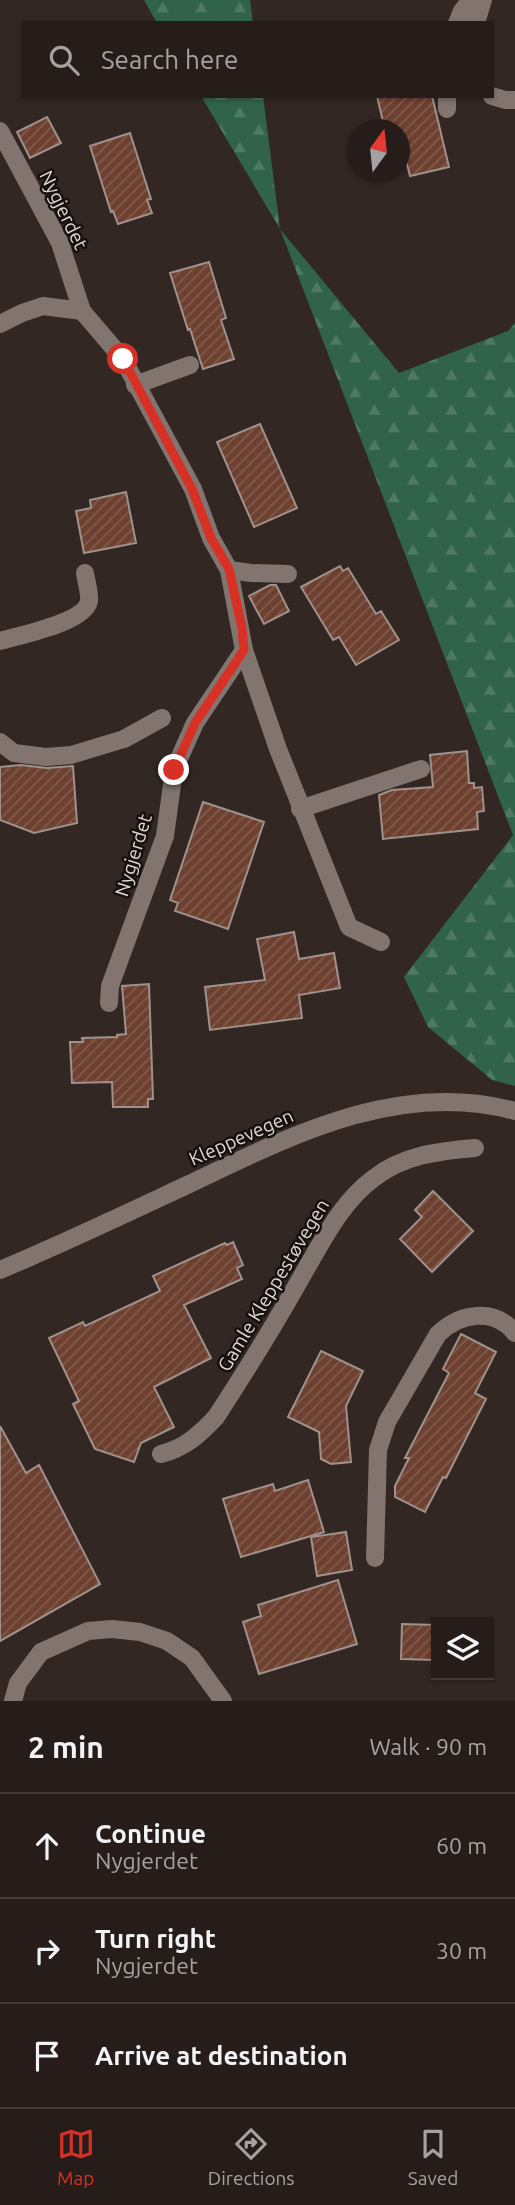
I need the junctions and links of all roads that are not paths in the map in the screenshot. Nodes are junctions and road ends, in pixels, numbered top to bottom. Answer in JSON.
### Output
{"nodes":[{"id":1,"x":471,"y":0,"type":"edge"},
{"id":2,"x":483,"y":0,"type":"edge"},
{"id":3,"x":458,"y":21,"type":"edge"},
{"id":4,"x":477,"y":21,"type":"edge"},
{"id":5,"x":494,"y":97,"type":"edge"},
{"id":6,"x":515,"y":100,"type":"edge"},
{"id":7,"x":0,"y":131,"type":"edge"},
{"id":8,"x":82,"y":311,"type":"junction"},
{"id":9,"x":0,"y":324,"type":"edge"},
{"id":10,"x":190,"y":365,"type":"dead end"},
{"id":11,"x":135,"y":385,"type":"junction"},
{"id":12,"x":229,"y":569,"type":"junction"},
{"id":13,"x":85,"y":573,"type":"dead end"},
{"id":14,"x":288,"y":574,"type":"dead end"},
{"id":15,"x":0,"y":641,"type":"edge"},
{"id":16,"x":244,"y":650,"type":"junction"},
{"id":17,"x":162,"y":718,"type":"dead end"},
{"id":18,"x":0,"y":742,"type":"edge"},
{"id":19,"x":421,"y":769,"type":"dead end"},
{"id":20,"x":300,"y":808,"type":"junction"},
{"id":21,"x":382,"y":942,"type":"dead end"},
{"id":22,"x":110,"y":1003,"type":"dead end"},
{"id":23,"x":513,"y":1111,"type":"edge"},
{"id":24,"x":474,"y":1149,"type":"dead end"},
{"id":25,"x":0,"y":1270,"type":"edge"},
{"id":26,"x":515,"y":1333,"type":"edge"},
{"id":27,"x":161,"y":1454,"type":"dead end"},
{"id":28,"x":375,"y":1558,"type":"dead end"},
{"id":29,"x":13,"y":1701,"type":"edge"},
{"id":30,"x":223,"y":1701,"type":"edge"}],
"edges":[{"from":1,"to":3,"type":"street"},
{"from":2,"to":4,"type":"street"},
{"from":5,"to":6,"type":"street"},
{"from":7,"to":8,"type":"street","name":"Nygjerdet"},
{"from":8,"to":9,"type":"street"},
{"from":8,"to":11,"type":"street","name":"Nygjerdet"},
{"from":10,"to":11,"type":"street"},
{"from":11,"to":12,"type":"street","name":"Nygjerdet"},
{"from":12,"to":14,"type":"street"},
{"from":12,"to":16,"type":"street","name":"Nygjerdet"},
{"from":13,"to":15,"type":"street"},
{"from":16,"to":20,"type":"street","name":"Nygjerdet"},
{"from":16,"to":22,"type":"street","name":"Nygjerdet"},
{"from":17,"to":18,"type":"street"},
{"from":19,"to":20,"type":"street"},
{"from":20,"to":21,"type":"street","name":"Nygjerdet"},
{"from":23,"to":25,"type":"street","name":"Kleppevegen"},
{"from":24,"to":27,"type":"street","name":"Gamle Kleppestøvegen"},
{"from":26,"to":28,"type":"street"},
{"from":29,"to":30,"type":"street"}]}
